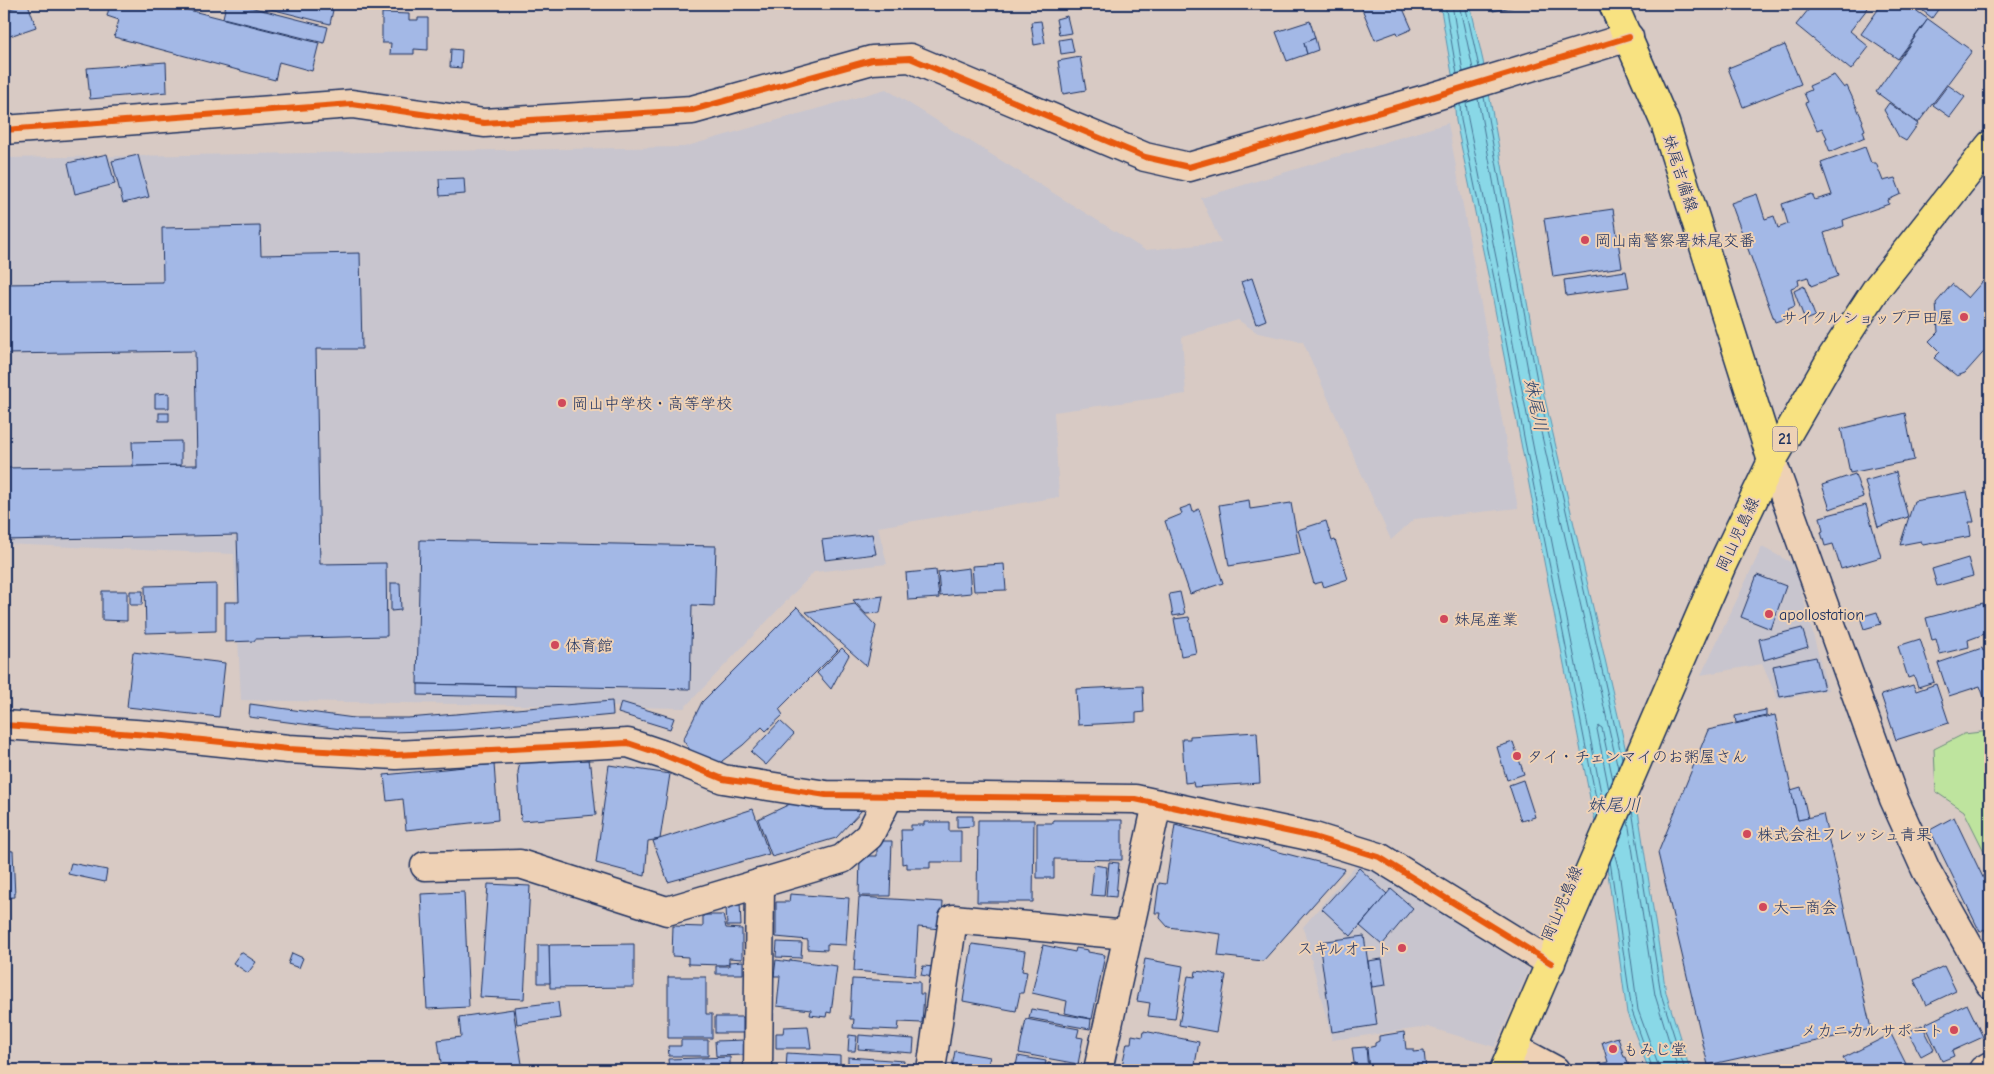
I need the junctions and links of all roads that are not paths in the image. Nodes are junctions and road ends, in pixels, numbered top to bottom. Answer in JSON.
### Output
{"nodes":[{"id":1,"x":1613,"y":4,"type":"edge"},
{"id":2,"x":1629,"y":37,"type":"junction"},
{"id":3,"x":4,"y":130,"type":"edge"},
{"id":4,"x":1990,"y":145,"type":"edge"},
{"id":5,"x":1772,"y":461,"type":"junction"},
{"id":6,"x":4,"y":725,"type":"edge"},
{"id":7,"x":889,"y":796,"type":"junction"},
{"id":8,"x":1157,"y":804,"type":"junction"},
{"id":9,"x":426,"y":866,"type":"dead end"},
{"id":10,"x":760,"y":883,"type":"junction"},
{"id":11,"x":1128,"y":935,"type":"junction"},
{"id":12,"x":1550,"y":963,"type":"junction"},
{"id":13,"x":1990,"y":984,"type":"edge"},
{"id":14,"x":1509,"y":1059,"type":"edge"},
{"id":15,"x":1990,"y":1066,"type":"edge"},
{"id":16,"x":758,"y":1070,"type":"edge"},
{"id":17,"x":931,"y":1070,"type":"edge"},
{"id":18,"x":1098,"y":1070,"type":"edge"},
{"id":19,"x":1555,"y":1070,"type":"edge"},
{"id":20,"x":1983,"y":1070,"type":"edge"}],
"edges":[{"from":1,"to":2,"type":"main road","name":"妹尾吉備線"},
{"from":2,"to":3,"type":"street"},
{"from":2,"to":5,"type":"main road","name":"妹尾吉備線"},
{"from":4,"to":5,"type":"main road","name":"岡山児島線","number":"21"},
{"from":5,"to":12,"type":"main road","name":"岡山児島線","number":"21"},
{"from":5,"to":13,"type":"street"},
{"from":6,"to":7,"type":"street"},
{"from":7,"to":8,"type":"street"},
{"from":7,"to":10,"type":"street"},
{"from":8,"to":11,"type":"street"},
{"from":8,"to":12,"type":"street"},
{"from":9,"to":10,"type":"street"},
{"from":10,"to":16,"type":"street"},
{"from":11,"to":17,"type":"street"},
{"from":11,"to":18,"type":"street"},
{"from":12,"to":14,"type":"main road","name":"岡山児島線","number":"21"},
{"from":14,"to":19,"type":"street"},
{"from":15,"to":20,"type":"street"}]}
